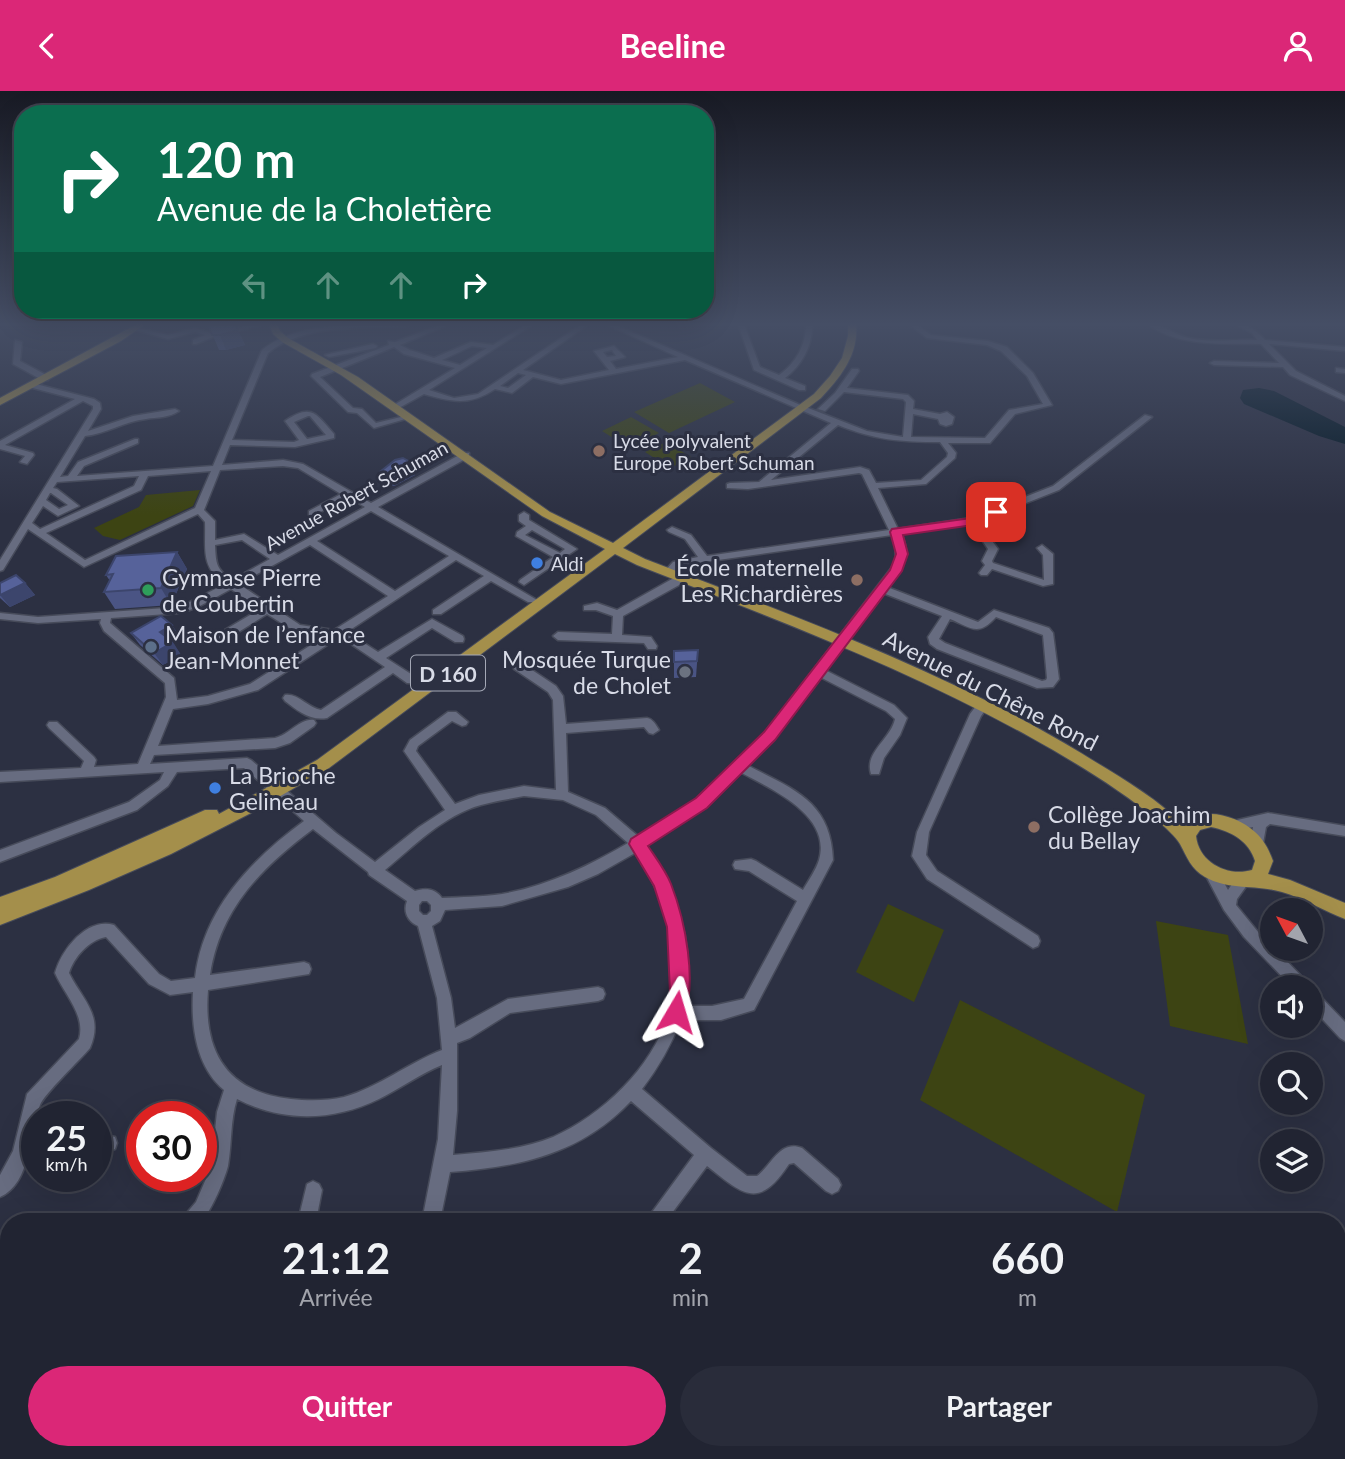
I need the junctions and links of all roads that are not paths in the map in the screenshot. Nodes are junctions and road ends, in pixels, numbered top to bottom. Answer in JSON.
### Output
{"nodes":[{"id":1,"x":27,"y":388,"type":"edge"},
{"id":2,"x":42,"y":388,"type":"edge"},
{"id":3,"x":250,"y":388,"type":"edge"},
{"id":4,"x":325,"y":388,"type":"edge"},
{"id":5,"x":364,"y":388,"type":"edge"},
{"id":6,"x":366,"y":388,"type":"edge"},
{"id":7,"x":432,"y":388,"type":"edge"},
{"id":8,"x":491,"y":388,"type":"edge"},
{"id":9,"x":753,"y":388,"type":"edge"},
{"id":10,"x":817,"y":388,"type":"edge"},
{"id":11,"x":825,"y":388,"type":"edge"},
{"id":12,"x":1038,"y":388,"type":"edge"},
{"id":13,"x":1324,"y":388,"type":"edge"},
{"id":14,"x":842,"y":390,"type":"joint"},
{"id":15,"x":426,"y":392,"type":"junction"},
{"id":16,"x":1343,"y":397,"type":"edge"},
{"id":17,"x":81,"y":399,"type":"junction"},
{"id":18,"x":0,"y":402,"type":"edge"},
{"id":19,"x":397,"y":407,"type":"junction"},
{"id":20,"x":799,"y":408,"type":"junction"},
{"id":21,"x":822,"y":409,"type":"dead end"},
{"id":22,"x":176,"y":411,"type":"dead end"},
{"id":23,"x":909,"y":411,"type":"junction"},
{"id":24,"x":942,"y":417,"type":"dead end"},
{"id":25,"x":1148,"y":417,"type":"dead end"},
{"id":26,"x":405,"y":418,"type":"junction"},
{"id":27,"x":836,"y":422,"type":"junction"},
{"id":28,"x":82,"y":434,"type":"junction"},
{"id":29,"x":907,"y":439,"type":"junction"},
{"id":30,"x":942,"y":440,"type":"junction"},
{"id":31,"x":135,"y":441,"type":"dead end"},
{"id":32,"x":227,"y":442,"type":"junction"},
{"id":33,"x":0,"y":445,"type":"edge"},
{"id":34,"x":295,"y":445,"type":"junction"},
{"id":35,"x":464,"y":456,"type":"junction"},
{"id":36,"x":24,"y":462,"type":"dead end"},
{"id":37,"x":216,"y":468,"type":"junction"},
{"id":38,"x":779,"y":468,"type":"junction"},
{"id":39,"x":145,"y":473,"type":"junction"},
{"id":40,"x":71,"y":479,"type":"junction"},
{"id":41,"x":53,"y":480,"type":"junction"},
{"id":42,"x":788,"y":481,"type":"junction"},
{"id":43,"x":763,"y":482,"type":"junction"},
{"id":44,"x":874,"y":485,"type":"junction"},
{"id":45,"x":730,"y":486,"type":"dead end"},
{"id":46,"x":47,"y":490,"type":"junction"},
{"id":47,"x":349,"y":493,"type":"junction"},
{"id":48,"x":40,"y":503,"type":"junction"},
{"id":49,"x":373,"y":508,"type":"junction"},
{"id":50,"x":199,"y":510,"type":"junction"},
{"id":51,"x":537,"y":511,"type":"junction"},
{"id":52,"x":312,"y":513,"type":"dead end"},
{"id":53,"x":973,"y":521,"type":"junction"},
{"id":54,"x":27,"y":524,"type":"junction"},
{"id":55,"x":532,"y":526,"type":"junction"},
{"id":56,"x":672,"y":530,"type":"dead end"},
{"id":57,"x":41,"y":532,"type":"junction"},
{"id":58,"x":896,"y":532,"type":"junction"},
{"id":59,"x":311,"y":542,"type":"junction"},
{"id":60,"x":212,"y":543,"type":"junction"},
{"id":61,"x":613,"y":544,"type":"junction"},
{"id":62,"x":1042,"y":548,"type":"dead end"},
{"id":63,"x":456,"y":556,"type":"junction"},
{"id":64,"x":560,"y":557,"type":"junction"},
{"id":65,"x":276,"y":558,"type":"junction"},
{"id":66,"x":704,"y":559,"type":"junction"},
{"id":67,"x":0,"y":568,"type":"edge"},
{"id":68,"x":671,"y":569,"type":"junction"},
{"id":69,"x":987,"y":569,"type":"joint"},
{"id":70,"x":685,"y":575,"type":"junction"},
{"id":71,"x":491,"y":576,"type":"junction"},
{"id":72,"x":524,"y":582,"type":"dead end"},
{"id":73,"x":232,"y":584,"type":"junction"},
{"id":74,"x":882,"y":589,"type":"junction"},
{"id":75,"x":394,"y":595,"type":"junction"},
{"id":76,"x":532,"y":600,"type":"junction"},
{"id":77,"x":589,"y":608,"type":"dead end"},
{"id":78,"x":268,"y":609,"type":"junction"},
{"id":79,"x":438,"y":612,"type":"dead end"},
{"id":80,"x":107,"y":614,"type":"junction"},
{"id":81,"x":618,"y":614,"type":"junction"},
{"id":82,"x":948,"y":615,"type":"junction"},
{"id":83,"x":0,"y":616,"type":"edge"},
{"id":84,"x":336,"y":632,"type":"junction"},
{"id":85,"x":558,"y":636,"type":"dead end"},
{"id":86,"x":222,"y":637,"type":"dead end"},
{"id":87,"x":617,"y":638,"type":"junction"},
{"id":88,"x":459,"y":639,"type":"dead end"},
{"id":89,"x":843,"y":640,"type":"junction"},
{"id":90,"x":652,"y":646,"type":"dead end"},
{"id":91,"x":379,"y":657,"type":"junction"},
{"id":92,"x":524,"y":662,"type":"dead end"},
{"id":93,"x":392,"y":668,"type":"junction"},
{"id":94,"x":820,"y":672,"type":"junction"},
{"id":95,"x":420,"y":681,"type":"junction"},
{"id":96,"x":289,"y":698,"type":"dead end"},
{"id":97,"x":168,"y":705,"type":"junction"},
{"id":98,"x":983,"y":705,"type":"junction"},
{"id":99,"x":462,"y":722,"type":"dead end"},
{"id":100,"x":310,"y":723,"type":"dead end"},
{"id":101,"x":52,"y":725,"type":"dead end"},
{"id":102,"x":561,"y":729,"type":"junction"},
{"id":103,"x":653,"y":730,"type":"dead end"},
{"id":104,"x":237,"y":745,"type":"junction"},
{"id":105,"x":149,"y":751,"type":"junction"},
{"id":106,"x":231,"y":763,"type":"junction"},
{"id":107,"x":174,"y":766,"type":"junction"},
{"id":108,"x":143,"y":767,"type":"junction"},
{"id":109,"x":740,"y":767,"type":"junction"},
{"id":110,"x":86,"y":771,"type":"junction"},
{"id":111,"x":875,"y":771,"type":"dead end"},
{"id":112,"x":0,"y":777,"type":"edge"},
{"id":113,"x":274,"y":788,"type":"junction"},
{"id":114,"x":1129,"y":791,"type":"junction"},
{"id":115,"x":562,"y":794,"type":"junction"},
{"id":116,"x":452,"y":810,"type":"junction"},
{"id":117,"x":1268,"y":818,"type":"junction"},
{"id":118,"x":1202,"y":821,"type":"junction"},
{"id":119,"x":313,"y":822,"type":"junction"},
{"id":120,"x":1233,"y":825,"type":"junction"},
{"id":121,"x":1345,"y":831,"type":"edge"},
{"id":122,"x":1186,"y":839,"type":"junction"},
{"id":123,"x":637,"y":844,"type":"junction"},
{"id":124,"x":1261,"y":853,"type":"junction"},
{"id":125,"x":0,"y":856,"type":"edge"},
{"id":126,"x":740,"y":865,"type":"dead end"},
{"id":127,"x":374,"y":871,"type":"junction"},
{"id":128,"x":1211,"y":872,"type":"junction"},
{"id":129,"x":1247,"y":880,"type":"junction"},
{"id":130,"x":1308,"y":894,"type":"junction"},
{"id":131,"x":806,"y":899,"type":"junction"},
{"id":132,"x":416,"y":901,"type":"junction"},
{"id":133,"x":440,"y":904,"type":"junction"},
{"id":134,"x":0,"y":905,"type":"edge"},
{"id":135,"x":1230,"y":907,"type":"junction"},
{"id":136,"x":1345,"y":911,"type":"edge"},
{"id":137,"x":0,"y":918,"type":"edge"},
{"id":138,"x":424,"y":921,"type":"junction"},
{"id":139,"x":1033,"y":941,"type":"dead end"},
{"id":140,"x":304,"y":969,"type":"dead end"},
{"id":141,"x":1290,"y":975,"type":"edge"},
{"id":142,"x":65,"y":980,"type":"joint"},
{"id":143,"x":200,"y":983,"type":"junction"},
{"id":144,"x":598,"y":994,"type":"dead end"},
{"id":145,"x":1323,"y":1010,"type":"edge"},
{"id":146,"x":676,"y":1012,"type":"junction"},
{"id":147,"x":1345,"y":1033,"type":"edge"},
{"id":148,"x":448,"y":1047,"type":"junction"},
{"id":149,"x":233,"y":1087,"type":"junction"},
{"id":150,"x":631,"y":1090,"type":"junction"},
{"id":151,"x":33,"y":1101,"type":"edge"},
{"id":152,"x":21,"y":1153,"type":"edge"},
{"id":153,"x":705,"y":1154,"type":"junction"},
{"id":154,"x":443,"y":1164,"type":"junction"},
{"id":155,"x":832,"y":1185,"type":"dead end"},
{"id":156,"x":0,"y":1188,"type":"edge"},
{"id":157,"x":313,"y":1190,"type":"dead end"},
{"id":158,"x":198,"y":1213,"type":"edge"},
{"id":159,"x":309,"y":1213,"type":"edge"},
{"id":160,"x":433,"y":1213,"type":"edge"},
{"id":161,"x":662,"y":1213,"type":"edge"}],
"edges":[{"from":1,"to":18,"type":"main road"},
{"from":2,"to":17,"type":"street"},
{"from":3,"to":32,"type":"street"},
{"from":4,"to":26,"type":"street"},
{"from":5,"to":26,"type":"main road"},
{"from":6,"to":19,"type":"main road"},
{"from":7,"to":15,"type":"street"},
{"from":8,"to":15,"type":"street"},
{"from":9,"to":20,"type":"street"},
{"from":10,"to":20,"type":"main road","number":"D 160"},
{"from":11,"to":20,"type":"main road","number":"D 160"},
{"from":12,"to":30,"type":"street"},
{"from":13,"to":16,"type":"street"},
{"from":14,"to":21,"type":"street"},
{"from":14,"to":23,"type":"street"},
{"from":15,"to":19,"type":"street"},
{"from":17,"to":28,"type":"street"},
{"from":17,"to":33,"type":"street"},
{"from":19,"to":35,"type":"main road"},
{"from":20,"to":27,"type":"street"},
{"from":20,"to":61,"type":"main road","number":"D 160"},
{"from":22,"to":28,"type":"street"},
{"from":23,"to":24,"type":"street"},
{"from":23,"to":29,"type":"street"},
{"from":25,"to":53,"type":"street"},
{"from":26,"to":35,"type":"main road"},
{"from":27,"to":29,"type":"street"},
{"from":27,"to":38,"type":"street"},
{"from":28,"to":41,"type":"street"},
{"from":29,"to":30,"type":"street"},
{"from":30,"to":44,"type":"street"},
{"from":31,"to":40,"type":"street"},
{"from":32,"to":34,"type":"street"},
{"from":32,"to":37,"type":"street"},
{"from":33,"to":36,"type":"street"},
{"from":34,"to":34,"type":"street"},
{"from":35,"to":49,"type":"street","name":"Avenue Robert Schuman"},
{"from":35,"to":51,"type":"main road"},
{"from":35,"to":51,"type":"main road"},
{"from":37,"to":39,"type":"street"},
{"from":37,"to":47,"type":"street"},
{"from":37,"to":50,"type":"street"},
{"from":38,"to":42,"type":"street"},
{"from":38,"to":43,"type":"street"},
{"from":39,"to":40,"type":"street"},
{"from":39,"to":57,"type":"street"},
{"from":40,"to":41,"type":"street"},
{"from":41,"to":46,"type":"street"},
{"from":42,"to":43,"type":"street"},
{"from":42,"to":44,"type":"street"},
{"from":43,"to":45,"type":"street"},
{"from":44,"to":58,"type":"street"},
{"from":46,"to":48,"type":"street"},
{"from":46,"to":48,"type":"street"},
{"from":47,"to":49,"type":"street"},
{"from":47,"to":52,"type":"street"},
{"from":48,"to":54,"type":"street"},
{"from":49,"to":59,"type":"street","name":"Avenue Robert Schuman"},
{"from":49,"to":63,"type":"street"},
{"from":50,"to":57,"type":"street"},
{"from":50,"to":60,"type":"street"},
{"from":51,"to":55,"type":"street"},
{"from":51,"to":61,"type":"main road"},
{"from":51,"to":61,"type":"main road"},
{"from":53,"to":58,"type":"street"},
{"from":53,"to":69,"type":"street"},
{"from":54,"to":57,"type":"street"},
{"from":54,"to":67,"type":"street"},
{"from":55,"to":64,"type":"street"},
{"from":55,"to":64,"type":"street"},
{"from":56,"to":66,"type":"street"},
{"from":58,"to":66,"type":"street"},
{"from":58,"to":74,"type":"street"},
{"from":59,"to":65,"type":"street","name":"Avenue Robert Schuman"},
{"from":59,"to":75,"type":"street"},
{"from":60,"to":65,"type":"street"},
{"from":60,"to":73,"type":"street"},
{"from":61,"to":68,"type":"main road","name":"Avenue du Chêne Rond"},
{"from":61,"to":76,"type":"main road","number":"D 160"},
{"from":61,"to":113,"type":"main road","number":"D 160"},
{"from":62,"to":69,"type":"street"},
{"from":63,"to":71,"type":"street"},
{"from":63,"to":75,"type":"street"},
{"from":64,"to":72,"type":"street"},
{"from":65,"to":73,"type":"street","name":"Avenue Robert Schuman"},
{"from":66,"to":68,"type":"street"},
{"from":68,"to":70,"type":"main road","name":"Avenue du Chêne Rond"},
{"from":70,"to":81,"type":"street"},
{"from":70,"to":89,"type":"main road","name":"Avenue du Chêne Rond"},
{"from":71,"to":76,"type":"street"},
{"from":71,"to":79,"type":"street"},
{"from":73,"to":78,"type":"street"},
{"from":73,"to":80,"type":"street","name":"Avenue Robert Schuman"},
{"from":74,"to":82,"type":"street"},
{"from":74,"to":89,"type":"street"},
{"from":75,"to":84,"type":"street"},
{"from":76,"to":95,"type":"main road","number":"D 160"},
{"from":77,"to":81,"type":"street"},
{"from":78,"to":84,"type":"street"},
{"from":78,"to":86,"type":"street"},
{"from":80,"to":83,"type":"street","name":"Avenue Robert Schuman"},
{"from":80,"to":97,"type":"street"},
{"from":81,"to":87,"type":"street"},
{"from":82,"to":82,"type":"street"},
{"from":84,"to":91,"type":"street"},
{"from":84,"to":97,"type":"street"},
{"from":85,"to":87,"type":"street"},
{"from":87,"to":90,"type":"street"},
{"from":88,"to":91,"type":"street"},
{"from":89,"to":94,"type":"street"},
{"from":89,"to":98,"type":"main road","name":"Avenue du Chêne Rond"},
{"from":91,"to":93,"type":"street"},
{"from":92,"to":102,"type":"street"},
{"from":93,"to":95,"type":"street"},
{"from":93,"to":96,"type":"street"},
{"from":94,"to":109,"type":"street"},
{"from":94,"to":111,"type":"street"},
{"from":95,"to":113,"type":"main road","number":"D 160"},
{"from":97,"to":105,"type":"street"},
{"from":98,"to":114,"type":"main road","name":"Avenue du Chêne Rond"},
{"from":98,"to":139,"type":"street"},
{"from":99,"to":116,"type":"street"},
{"from":100,"to":104,"type":"street"},
{"from":101,"to":110,"type":"street"},
{"from":102,"to":103,"type":"street"},
{"from":102,"to":115,"type":"street"},
{"from":104,"to":105,"type":"street"},
{"from":104,"to":106,"type":"street"},
{"from":105,"to":108,"type":"street"},
{"from":106,"to":107,"type":"street"},
{"from":106,"to":113,"type":"street"},
{"from":107,"to":108,"type":"street"},
{"from":107,"to":125,"type":"street"},
{"from":108,"to":110,"type":"street"},
{"from":109,"to":123,"type":"street"},
{"from":109,"to":131,"type":"street"},
{"from":110,"to":112,"type":"street"},
{"from":113,"to":119,"type":"street"},
{"from":113,"to":134,"type":"main road","number":"D 160"},
{"from":113,"to":137,"type":"main road","number":"D 160"},
{"from":114,"to":118,"type":"main road","name":"Avenue du Chêne Rond"},
{"from":114,"to":122,"type":"main road","name":"Avenue du Chêne Rond"},
{"from":115,"to":116,"type":"street"},
{"from":115,"to":123,"type":"street"},
{"from":116,"to":127,"type":"street"},
{"from":117,"to":120,"type":"street"},
{"from":117,"to":121,"type":"street"},
{"from":117,"to":124,"type":"street"},
{"from":118,"to":120,"type":"main road"},
{"from":118,"to":122,"type":"main road"},
{"from":119,"to":127,"type":"street"},
{"from":119,"to":143,"type":"street"},
{"from":120,"to":124,"type":"main road"},
{"from":122,"to":128,"type":"main road"},
{"from":123,"to":133,"type":"street"},
{"from":123,"to":146,"type":"street"},
{"from":124,"to":129,"type":"main road"},
{"from":124,"to":130,"type":"main road"},
{"from":126,"to":131,"type":"street"},
{"from":127,"to":132,"type":"street"},
{"from":128,"to":129,"type":"main road"},
{"from":128,"to":135,"type":"street"},
{"from":129,"to":130,"type":"main road"},
{"from":129,"to":135,"type":"street"},
{"from":130,"to":136,"type":"main road"},
{"from":131,"to":146,"type":"street"},
{"from":132,"to":133,"type":"street"},
{"from":132,"to":138,"type":"street"},
{"from":133,"to":138,"type":"street"},
{"from":135,"to":141,"type":"street"},
{"from":138,"to":148,"type":"street"},
{"from":140,"to":143,"type":"street"},
{"from":142,"to":143,"type":"street"},
{"from":142,"to":151,"type":"street"},
{"from":143,"to":149,"type":"street"},
{"from":144,"to":148,"type":"street"},
{"from":145,"to":147,"type":"street"},
{"from":146,"to":150,"type":"street"},
{"from":148,"to":149,"type":"street"},
{"from":148,"to":154,"type":"street"},
{"from":149,"to":158,"type":"street"},
{"from":150,"to":153,"type":"street"},
{"from":150,"to":154,"type":"street"},
{"from":152,"to":156,"type":"street"},
{"from":153,"to":155,"type":"street"},
{"from":153,"to":161,"type":"street"},
{"from":154,"to":160,"type":"street"},
{"from":157,"to":159,"type":"street"}]}
